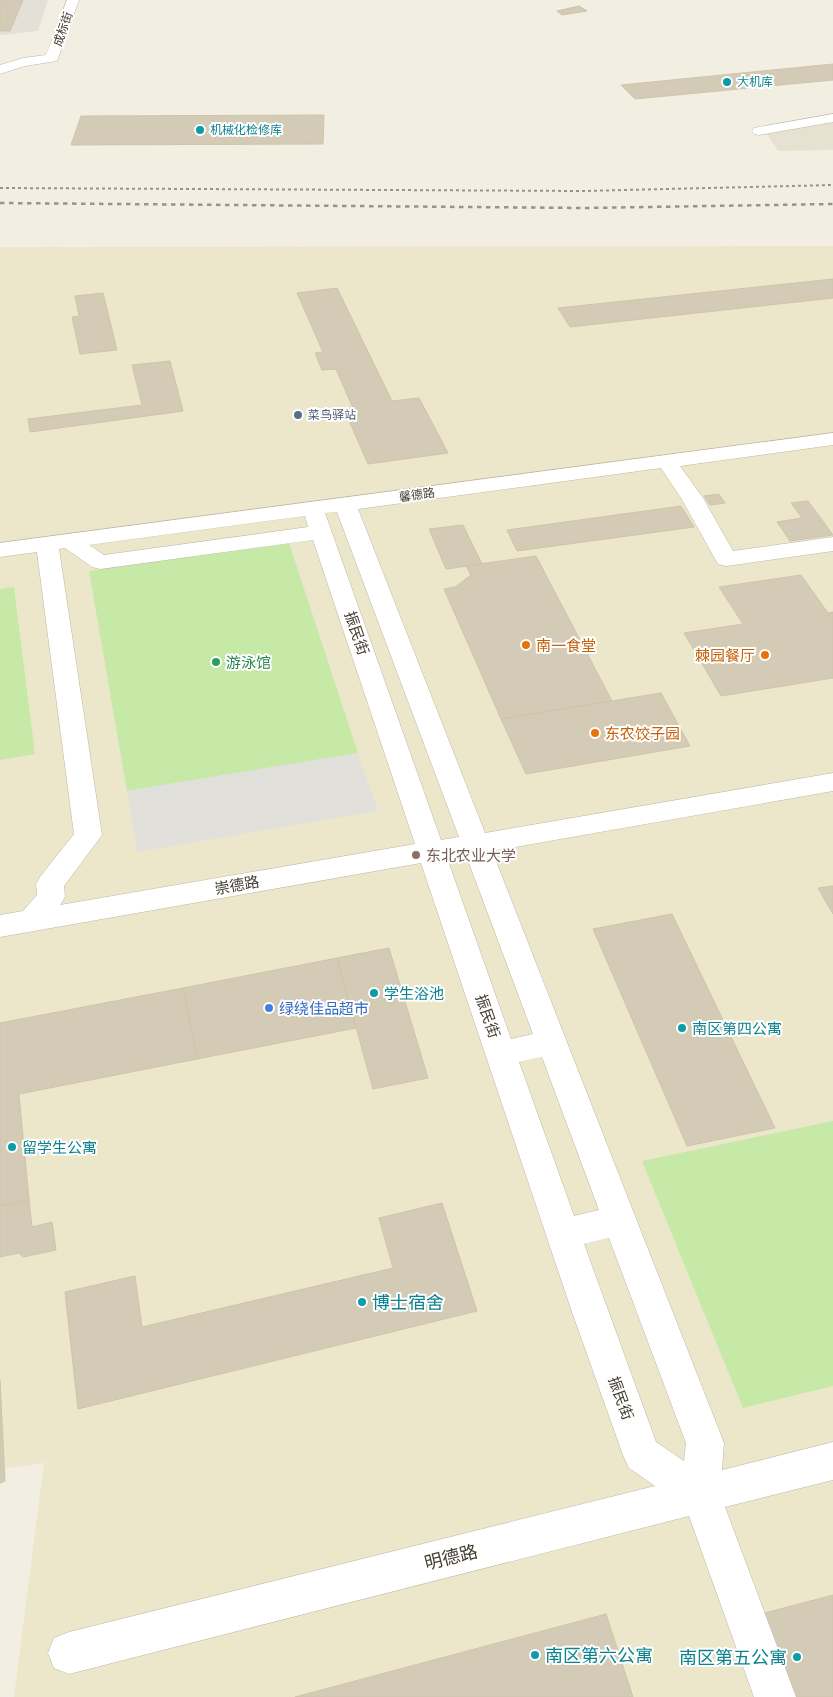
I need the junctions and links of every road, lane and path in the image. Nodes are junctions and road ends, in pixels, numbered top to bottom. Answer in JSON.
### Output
{"nodes":[{"id":1,"x":73,"y":0,"type":"edge"},
{"id":2,"x":0,"y":58,"type":"edge"},
{"id":3,"x":52,"y":58,"type":"junction"},
{"id":4,"x":0,"y":70,"type":"edge"},
{"id":5,"x":833,"y":118,"type":"edge"},
{"id":6,"x":759,"y":131,"type":"dead end"},
{"id":7,"x":833,"y":439,"type":"edge"},
{"id":8,"x":666,"y":461,"type":"junction"},
{"id":9,"x":345,"y":504,"type":"junction"},
{"id":10,"x":318,"y":520,"type":"junction"},
{"id":11,"x":58,"y":542,"type":"junction"},
{"id":12,"x":833,"y":544,"type":"edge"},
{"id":13,"x":0,"y":550,"type":"edge"},
{"id":14,"x":386,"y":613,"type":"junction"},
{"id":15,"x":352,"y":618,"type":"junction"},
{"id":16,"x":427,"y":720,"type":"junction"},
{"id":17,"x":389,"y":726,"type":"junction"},
{"id":18,"x":833,"y":782,"type":"edge"},
{"id":19,"x":474,"y":844,"type":"junction"},
{"id":20,"x":431,"y":851,"type":"junction"},
{"id":21,"x":32,"y":920,"type":"junction"},
{"id":22,"x":0,"y":926,"type":"edge"},
{"id":23,"x":550,"y":1043,"type":"junction"},
{"id":24,"x":501,"y":1052,"type":"junction"},
{"id":25,"x":619,"y":1221,"type":"junction"},
{"id":26,"x":563,"y":1233,"type":"junction"},
{"id":27,"x":833,"y":1461,"type":"edge"},
{"id":28,"x":701,"y":1495,"type":"junction"},
{"id":29,"x":69,"y":1653,"type":"dead end"},
{"id":30,"x":775,"y":1697,"type":"edge"}],
"edges":[{"from":1,"to":3,"type":"street","name":"成标街"},
{"from":2,"to":3,"type":"street"},
{"from":3,"to":4,"type":"street"},
{"from":5,"to":6,"type":"street"},
{"from":7,"to":8,"type":"street","name":"馨德路"},
{"from":8,"to":9,"type":"street","name":"馨德路"},
{"from":8,"to":12,"type":"street"},
{"from":9,"to":10,"type":"street","name":"馨德路"},
{"from":9,"to":14,"type":"street"},
{"from":10,"to":11,"type":"street","name":"馨德路"},
{"from":10,"to":15,"type":"street","name":"振民街"},
{"from":11,"to":13,"type":"street"},
{"from":11,"to":21,"type":"street"},
{"from":14,"to":15,"type":"street"},
{"from":14,"to":16,"type":"street"},
{"from":15,"to":17,"type":"street","name":"振民街"},
{"from":16,"to":17,"type":"street"},
{"from":16,"to":19,"type":"street"},
{"from":17,"to":20,"type":"street","name":"振民街"},
{"from":18,"to":19,"type":"street","name":"崇德路"},
{"from":19,"to":20,"type":"street","name":"崇德路"},
{"from":19,"to":23,"type":"street"},
{"from":20,"to":21,"type":"street","name":"崇德路"},
{"from":20,"to":24,"type":"street","name":"振民街"},
{"from":21,"to":22,"type":"street","name":"崇德路"},
{"from":23,"to":24,"type":"street"},
{"from":23,"to":25,"type":"street"},
{"from":24,"to":26,"type":"street","name":"振民街"},
{"from":25,"to":26,"type":"street"},
{"from":25,"to":28,"type":"street"},
{"from":26,"to":28,"type":"street","name":"振民街"},
{"from":27,"to":28,"type":"street","name":"明德路"},
{"from":28,"to":29,"type":"street","name":"明德路"},
{"from":28,"to":30,"type":"street"}]}
